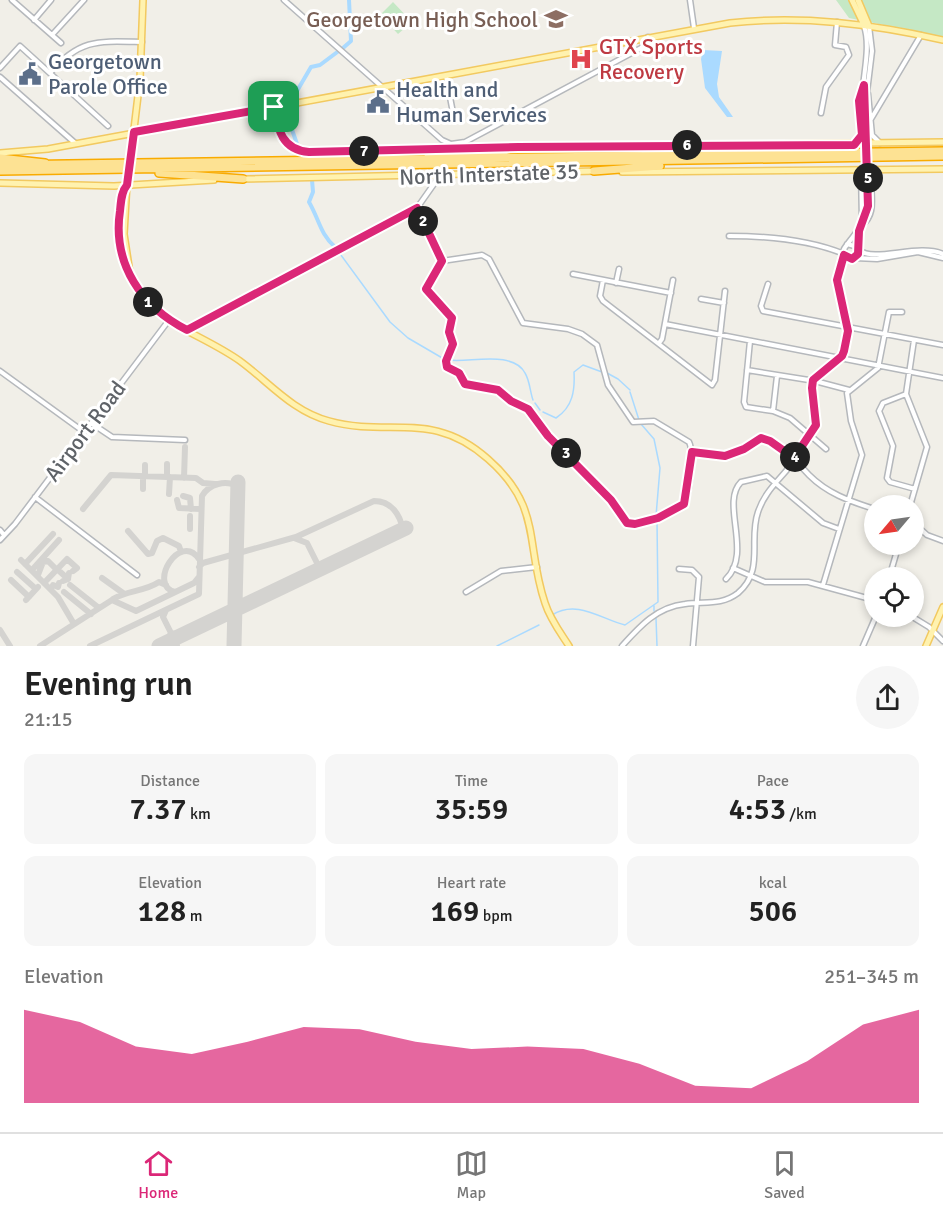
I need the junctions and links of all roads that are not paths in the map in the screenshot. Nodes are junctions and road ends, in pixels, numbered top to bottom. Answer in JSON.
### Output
{"nodes":[{"id":1,"x":51,"y":0,"type":"edge"},
{"id":2,"x":84,"y":0,"type":"edge"},
{"id":3,"x":143,"y":0,"type":"edge"},
{"id":4,"x":284,"y":0,"type":"edge"},
{"id":5,"x":690,"y":0,"type":"edge"},
{"id":6,"x":852,"y":0,"type":"edge"},
{"id":7,"x":858,"y":0,"type":"edge"},
{"id":8,"x":15,"y":1,"type":"edge"},
{"id":9,"x":34,"y":20,"type":"junction"},
{"id":10,"x":837,"y":21,"type":"junction"},
{"id":11,"x":866,"y":25,"type":"junction"},
{"id":12,"x":694,"y":28,"type":"junction"},
{"id":13,"x":52,"y":35,"type":"junction"},
{"id":14,"x":922,"y":35,"type":"junction"},
{"id":15,"x":648,"y":36,"type":"junction"},
{"id":16,"x":943,"y":40,"type":"edge"},
{"id":17,"x":142,"y":42,"type":"junction"},
{"id":18,"x":61,"y":43,"type":"dead end"},
{"id":19,"x":0,"y":68,"type":"edge"},
{"id":20,"x":50,"y":73,"type":"junction"},
{"id":21,"x":446,"y":75,"type":"junction"},
{"id":22,"x":0,"y":77,"type":"edge"},
{"id":23,"x":866,"y":85,"type":"junction"},
{"id":24,"x":382,"y":87,"type":"junction"},
{"id":25,"x":877,"y":105,"type":"junction"},
{"id":26,"x":865,"y":106,"type":"junction"},
{"id":27,"x":274,"y":107,"type":"junction"},
{"id":28,"x":453,"y":113,"type":"dead end"},
{"id":29,"x":821,"y":113,"type":"dead end"},
{"id":30,"x":137,"y":115,"type":"junction"},
{"id":31,"x":871,"y":119,"type":"junction"},
{"id":32,"x":108,"y":126,"type":"dead end"},
{"id":33,"x":149,"y":130,"type":"junction"},
{"id":34,"x":134,"y":132,"type":"junction"},
{"id":35,"x":862,"y":135,"type":"junction"},
{"id":36,"x":873,"y":135,"type":"junction"},
{"id":37,"x":943,"y":142,"type":"edge"},
{"id":38,"x":75,"y":144,"type":"junction"},
{"id":39,"x":880,"y":144,"type":"junction"},
{"id":40,"x":854,"y":145,"type":"junction"},
{"id":41,"x":614,"y":146,"type":"junction"},
{"id":42,"x":518,"y":147,"type":"junction"},
{"id":43,"x":943,"y":151,"type":"edge"},
{"id":44,"x":0,"y":153,"type":"edge"},
{"id":45,"x":772,"y":154,"type":"junction"},
{"id":46,"x":0,"y":158,"type":"edge"},
{"id":47,"x":943,"y":158,"type":"edge"},
{"id":48,"x":355,"y":160,"type":"junction"},
{"id":49,"x":722,"y":160,"type":"junction"},
{"id":50,"x":50,"y":164,"type":"junction"},
{"id":51,"x":0,"y":165,"type":"edge"},
{"id":52,"x":117,"y":169,"type":"junction"},
{"id":53,"x":943,"y":169,"type":"edge"},
{"id":54,"x":876,"y":170,"type":"junction"},
{"id":55,"x":0,"y":171,"type":"edge"},
{"id":56,"x":594,"y":171,"type":"junction"},
{"id":57,"x":862,"y":172,"type":"junction"},
{"id":58,"x":441,"y":174,"type":"junction"},
{"id":59,"x":872,"y":175,"type":"junction"},
{"id":60,"x":243,"y":179,"type":"junction"},
{"id":61,"x":127,"y":182,"type":"junction"},
{"id":62,"x":0,"y":183,"type":"edge"},
{"id":63,"x":114,"y":186,"type":"junction"},
{"id":64,"x":123,"y":193,"type":"junction"},
{"id":65,"x":417,"y":208,"type":"junction"},
{"id":66,"x":861,"y":225,"type":"junction"},
{"id":67,"x":859,"y":231,"type":"junction"},
{"id":68,"x":729,"y":236,"type":"dead end"},
{"id":69,"x":847,"y":244,"type":"junction"},
{"id":70,"x":858,"y":248,"type":"junction"},
{"id":71,"x":834,"y":249,"type":"junction"},
{"id":72,"x":844,"y":254,"type":"junction"},
{"id":73,"x":884,"y":256,"type":"junction"},
{"id":74,"x":943,"y":256,"type":"edge"},
{"id":75,"x":853,"y":258,"type":"junction"},
{"id":76,"x":442,"y":261,"type":"junction"},
{"id":77,"x":842,"y":267,"type":"junction"},
{"id":78,"x":619,"y":269,"type":"dead end"},
{"id":79,"x":130,"y":273,"type":"junction"},
{"id":80,"x":573,"y":274,"type":"dead end"},
{"id":81,"x":603,"y":280,"type":"junction"},
{"id":82,"x":673,"y":280,"type":"dead end"},
{"id":83,"x":616,"y":283,"type":"junction"},
{"id":84,"x":768,"y":284,"type":"dead end"},
{"id":85,"x":725,"y":291,"type":"dead end"},
{"id":86,"x":671,"y":293,"type":"junction"},
{"id":87,"x":701,"y":299,"type":"dead end"},
{"id":88,"x":724,"y":303,"type":"junction"},
{"id":89,"x":902,"y":312,"type":"dead end"},
{"id":90,"x":169,"y":320,"type":"junction"},
{"id":91,"x":665,"y":324,"type":"junction"},
{"id":92,"x":847,"y":327,"type":"junction"},
{"id":93,"x":187,"y":330,"type":"junction"},
{"id":94,"x":721,"y":335,"type":"junction"},
{"id":95,"x":884,"y":335,"type":"junction"},
{"id":96,"x":915,"y":340,"type":"junction"},
{"id":97,"x":750,"y":341,"type":"junction"},
{"id":98,"x":659,"y":343,"type":"junction"},
{"id":99,"x":943,"y":345,"type":"edge"},
{"id":100,"x":839,"y":358,"type":"junction"},
{"id":101,"x":879,"y":366,"type":"junction"},
{"id":102,"x":747,"y":370,"type":"junction"},
{"id":103,"x":0,"y":371,"type":"edge"},
{"id":104,"x":909,"y":371,"type":"junction"},
{"id":105,"x":777,"y":376,"type":"junction"},
{"id":106,"x":943,"y":378,"type":"edge"},
{"id":107,"x":812,"y":382,"type":"junction"},
{"id":108,"x":849,"y":390,"type":"junction"},
{"id":109,"x":906,"y":394,"type":"junction"},
{"id":110,"x":773,"y":411,"type":"junction"},
{"id":111,"x":91,"y":423,"type":"junction"},
{"id":112,"x":84,"y":432,"type":"junction"},
{"id":113,"x":811,"y":434,"type":"junction"},
{"id":114,"x":185,"y":440,"type":"dead end"},
{"id":115,"x":826,"y":449,"type":"dead end"},
{"id":116,"x":692,"y":452,"type":"junction"},
{"id":117,"x":794,"y":458,"type":"junction"},
{"id":118,"x":775,"y":483,"type":"junction"},
{"id":119,"x":915,"y":489,"type":"junction"},
{"id":120,"x":913,"y":495,"type":"edge"},
{"id":121,"x":35,"y":497,"type":"junction"},
{"id":122,"x":847,"y":501,"type":"junction"},
{"id":123,"x":864,"y":506,"type":"edge"},
{"id":124,"x":839,"y":529,"type":"junction"},
{"id":125,"x":0,"y":530,"type":"edge"},
{"id":126,"x":924,"y":532,"type":"edge"},
{"id":127,"x":4,"y":535,"type":"junction"},
{"id":128,"x":0,"y":540,"type":"edge"},
{"id":129,"x":943,"y":541,"type":"edge"},
{"id":130,"x":537,"y":567,"type":"junction"},
{"id":131,"x":733,"y":568,"type":"junction"},
{"id":132,"x":679,"y":569,"type":"dead end"},
{"id":133,"x":137,"y":575,"type":"dead end"},
{"id":134,"x":751,"y":575,"type":"junction"},
{"id":135,"x":726,"y":579,"type":"dead end"},
{"id":136,"x":823,"y":585,"type":"junction"},
{"id":137,"x":466,"y":592,"type":"dead end"},
{"id":138,"x":864,"y":597,"type":"edge"},
{"id":139,"x":697,"y":603,"type":"junction"},
{"id":140,"x":943,"y":607,"type":"edge"},
{"id":141,"x":924,"y":625,"type":"edge"},
{"id":142,"x":871,"y":627,"type":"edge"},
{"id":143,"x":933,"y":631,"type":"junction"},
{"id":144,"x":943,"y":641,"type":"edge"},
{"id":145,"x":569,"y":646,"type":"edge"},
{"id":146,"x":622,"y":646,"type":"edge"},
{"id":147,"x":693,"y":646,"type":"edge"},
{"id":148,"x":863,"y":646,"type":"edge"},
{"id":149,"x":926,"y":646,"type":"edge"}],
"edges":[{"from":1,"to":9,"type":"street"},
{"from":2,"to":13,"type":"street"},
{"from":3,"to":17,"type":"main road"},
{"from":4,"to":24,"type":"street"},
{"from":5,"to":12,"type":"street"},
{"from":6,"to":11,"type":"main road"},
{"from":7,"to":11,"type":"main road"},
{"from":8,"to":9,"type":"street"},
{"from":9,"to":13,"type":"street"},
{"from":10,"to":11,"type":"main road"},
{"from":10,"to":12,"type":"main road"},
{"from":10,"to":29,"type":"street"},
{"from":11,"to":14,"type":"main road"},
{"from":11,"to":23,"type":"street"},
{"from":12,"to":15,"type":"main road"},
{"from":13,"to":18,"type":"street"},
{"from":14,"to":16,"type":"main road"},
{"from":14,"to":25,"type":"street"},
{"from":15,"to":21,"type":"main road"},
{"from":15,"to":24,"type":"street"},
{"from":17,"to":20,"type":"street"},
{"from":17,"to":30,"type":"main road"},
{"from":19,"to":20,"type":"street"},
{"from":20,"to":32,"type":"street"},
{"from":21,"to":24,"type":"main road"},
{"from":21,"to":28,"type":"street"},
{"from":22,"to":38,"type":"street"},
{"from":23,"to":26,"type":"street"},
{"from":23,"to":35,"type":"street"},
{"from":24,"to":27,"type":"main road"},
{"from":25,"to":26,"type":"street"},
{"from":25,"to":31,"type":"street"},
{"from":26,"to":31,"type":"street"},
{"from":26,"to":66,"type":"street","bridge":true},
{"from":27,"to":33,"type":"main road"},
{"from":27,"to":42,"type":"main road","name":"North Interstate 35"},
{"from":30,"to":33,"type":"main road"},
{"from":30,"to":34,"type":"main road"},
{"from":31,"to":36,"type":"street"},
{"from":33,"to":34,"type":"main road"},
{"from":34,"to":38,"type":"main road"},
{"from":34,"to":61,"type":"main road","bridge":true},
{"from":35,"to":36,"type":"street"},
{"from":35,"to":40,"type":"street"},
{"from":36,"to":39,"type":"street"},
{"from":37,"to":39,"type":"main road","name":"North Interstate 35"},
{"from":38,"to":44,"type":"main road"},
{"from":39,"to":40,"type":"main road","name":"North Interstate 35"},
{"from":40,"to":41,"type":"main road","name":"North Interstate 35"},
{"from":41,"to":42,"type":"main road","name":"North Interstate 35"},
{"from":41,"to":45,"type":"highway"},
{"from":42,"to":48,"type":"highway"},
{"from":43,"to":45,"type":"highway"},
{"from":45,"to":48,"type":"highway"},
{"from":46,"to":50,"type":"highway"},
{"from":47,"to":49,"type":"highway"},
{"from":48,"to":50,"type":"highway"},
{"from":49,"to":52,"type":"highway"},
{"from":49,"to":56,"type":"highway"},
{"from":50,"to":51,"type":"highway"},
{"from":52,"to":55,"type":"highway"},
{"from":52,"to":60,"type":"highway"},
{"from":53,"to":54,"type":"main road","name":"North Interstate 35"},
{"from":54,"to":57,"type":"main road","name":"North Interstate 35"},
{"from":54,"to":59,"type":"street"},
{"from":56,"to":57,"type":"main road","name":"North Interstate 35"},
{"from":56,"to":58,"type":"main road","name":"North Interstate 35"},
{"from":57,"to":59,"type":"street"},
{"from":57,"to":66,"type":"street"},
{"from":58,"to":60,"type":"main road","name":"North Interstate 35"},
{"from":58,"to":65,"type":"street"},
{"from":59,"to":66,"type":"street"},
{"from":60,"to":61,"type":"main road","name":"North Interstate 35"},
{"from":61,"to":63,"type":"main road","name":"North Interstate 35"},
{"from":61,"to":64,"type":"main road"},
{"from":61,"to":79,"type":"main road"},
{"from":62,"to":63,"type":"main road","name":"North Interstate 35"},
{"from":63,"to":64,"type":"main road"},
{"from":64,"to":79,"type":"main road"},
{"from":65,"to":76,"type":"street"},
{"from":65,"to":93,"type":"street"},
{"from":66,"to":67,"type":"street"},
{"from":67,"to":69,"type":"street"},
{"from":67,"to":70,"type":"street"},
{"from":68,"to":71,"type":"street"},
{"from":69,"to":70,"type":"street"},
{"from":69,"to":71,"type":"street"},
{"from":69,"to":72,"type":"street"},
{"from":70,"to":73,"type":"street"},
{"from":70,"to":75,"type":"street"},
{"from":71,"to":72,"type":"street"},
{"from":72,"to":75,"type":"street"},
{"from":72,"to":77,"type":"street"},
{"from":73,"to":74,"type":"street"},
{"from":73,"to":75,"type":"street"},
{"from":75,"to":77,"type":"street"},
{"from":76,"to":116,"type":"street"},
{"from":76,"to":116,"type":"street"},
{"from":77,"to":92,"type":"street"},
{"from":78,"to":83,"type":"street"},
{"from":79,"to":90,"type":"main road"},
{"from":80,"to":81,"type":"street"},
{"from":81,"to":83,"type":"street"},
{"from":81,"to":98,"type":"street"},
{"from":82,"to":86,"type":"street"},
{"from":83,"to":86,"type":"street"},
{"from":84,"to":92,"type":"street"},
{"from":85,"to":88,"type":"street"},
{"from":86,"to":91,"type":"street"},
{"from":87,"to":88,"type":"street"},
{"from":88,"to":94,"type":"street"},
{"from":89,"to":95,"type":"street"},
{"from":90,"to":93,"type":"main road"},
{"from":90,"to":111,"type":"street","name":"Airport Road"},
{"from":91,"to":94,"type":"street"},
{"from":91,"to":98,"type":"street"},
{"from":92,"to":95,"type":"street"},
{"from":92,"to":100,"type":"street"},
{"from":93,"to":130,"type":"main road"},
{"from":94,"to":97,"type":"street"},
{"from":94,"to":98,"type":"street"},
{"from":95,"to":96,"type":"street"},
{"from":95,"to":101,"type":"street"},
{"from":96,"to":99,"type":"street"},
{"from":96,"to":104,"type":"street"},
{"from":97,"to":100,"type":"street"},
{"from":97,"to":102,"type":"street"},
{"from":100,"to":101,"type":"street"},
{"from":100,"to":107,"type":"street"},
{"from":101,"to":104,"type":"street"},
{"from":101,"to":108,"type":"street"},
{"from":102,"to":105,"type":"street"},
{"from":102,"to":110,"type":"street"},
{"from":103,"to":112,"type":"street"},
{"from":104,"to":106,"type":"street"},
{"from":104,"to":109,"type":"street"},
{"from":105,"to":107,"type":"street"},
{"from":105,"to":110,"type":"street"},
{"from":107,"to":108,"type":"street"},
{"from":107,"to":113,"type":"street"},
{"from":108,"to":122,"type":"street"},
{"from":109,"to":119,"type":"street"},
{"from":109,"to":119,"type":"street"},
{"from":110,"to":113,"type":"street"},
{"from":111,"to":112,"type":"street","name":"Airport Road"},
{"from":111,"to":114,"type":"street"},
{"from":112,"to":121,"type":"street","name":"Airport Road"},
{"from":113,"to":115,"type":"street"},
{"from":113,"to":117,"type":"street"},
{"from":116,"to":117,"type":"street"},
{"from":117,"to":118,"type":"street"},
{"from":117,"to":122,"type":"street"},
{"from":118,"to":124,"type":"street"},
{"from":118,"to":131,"type":"street"},
{"from":118,"to":134,"type":"street"},
{"from":119,"to":120,"type":"street"},
{"from":121,"to":127,"type":"street","name":"Airport Road"},
{"from":121,"to":133,"type":"street"},
{"from":122,"to":123,"type":"street"},
{"from":122,"to":124,"type":"street"},
{"from":124,"to":136,"type":"street"},
{"from":125,"to":127,"type":"street"},
{"from":126,"to":129,"type":"street"},
{"from":127,"to":128,"type":"street","name":"Airport Road"},
{"from":130,"to":137,"type":"street"},
{"from":130,"to":145,"type":"main road"},
{"from":131,"to":134,"type":"street"},
{"from":131,"to":135,"type":"street"},
{"from":132,"to":139,"type":"street"},
{"from":134,"to":136,"type":"street"},
{"from":134,"to":139,"type":"street"},
{"from":136,"to":138,"type":"street"},
{"from":139,"to":146,"type":"street"},
{"from":139,"to":147,"type":"street"},
{"from":140,"to":143,"type":"main road"},
{"from":141,"to":143,"type":"street"},
{"from":142,"to":148,"type":"street"},
{"from":143,"to":144,"type":"street"},
{"from":143,"to":149,"type":"main road"}]}
